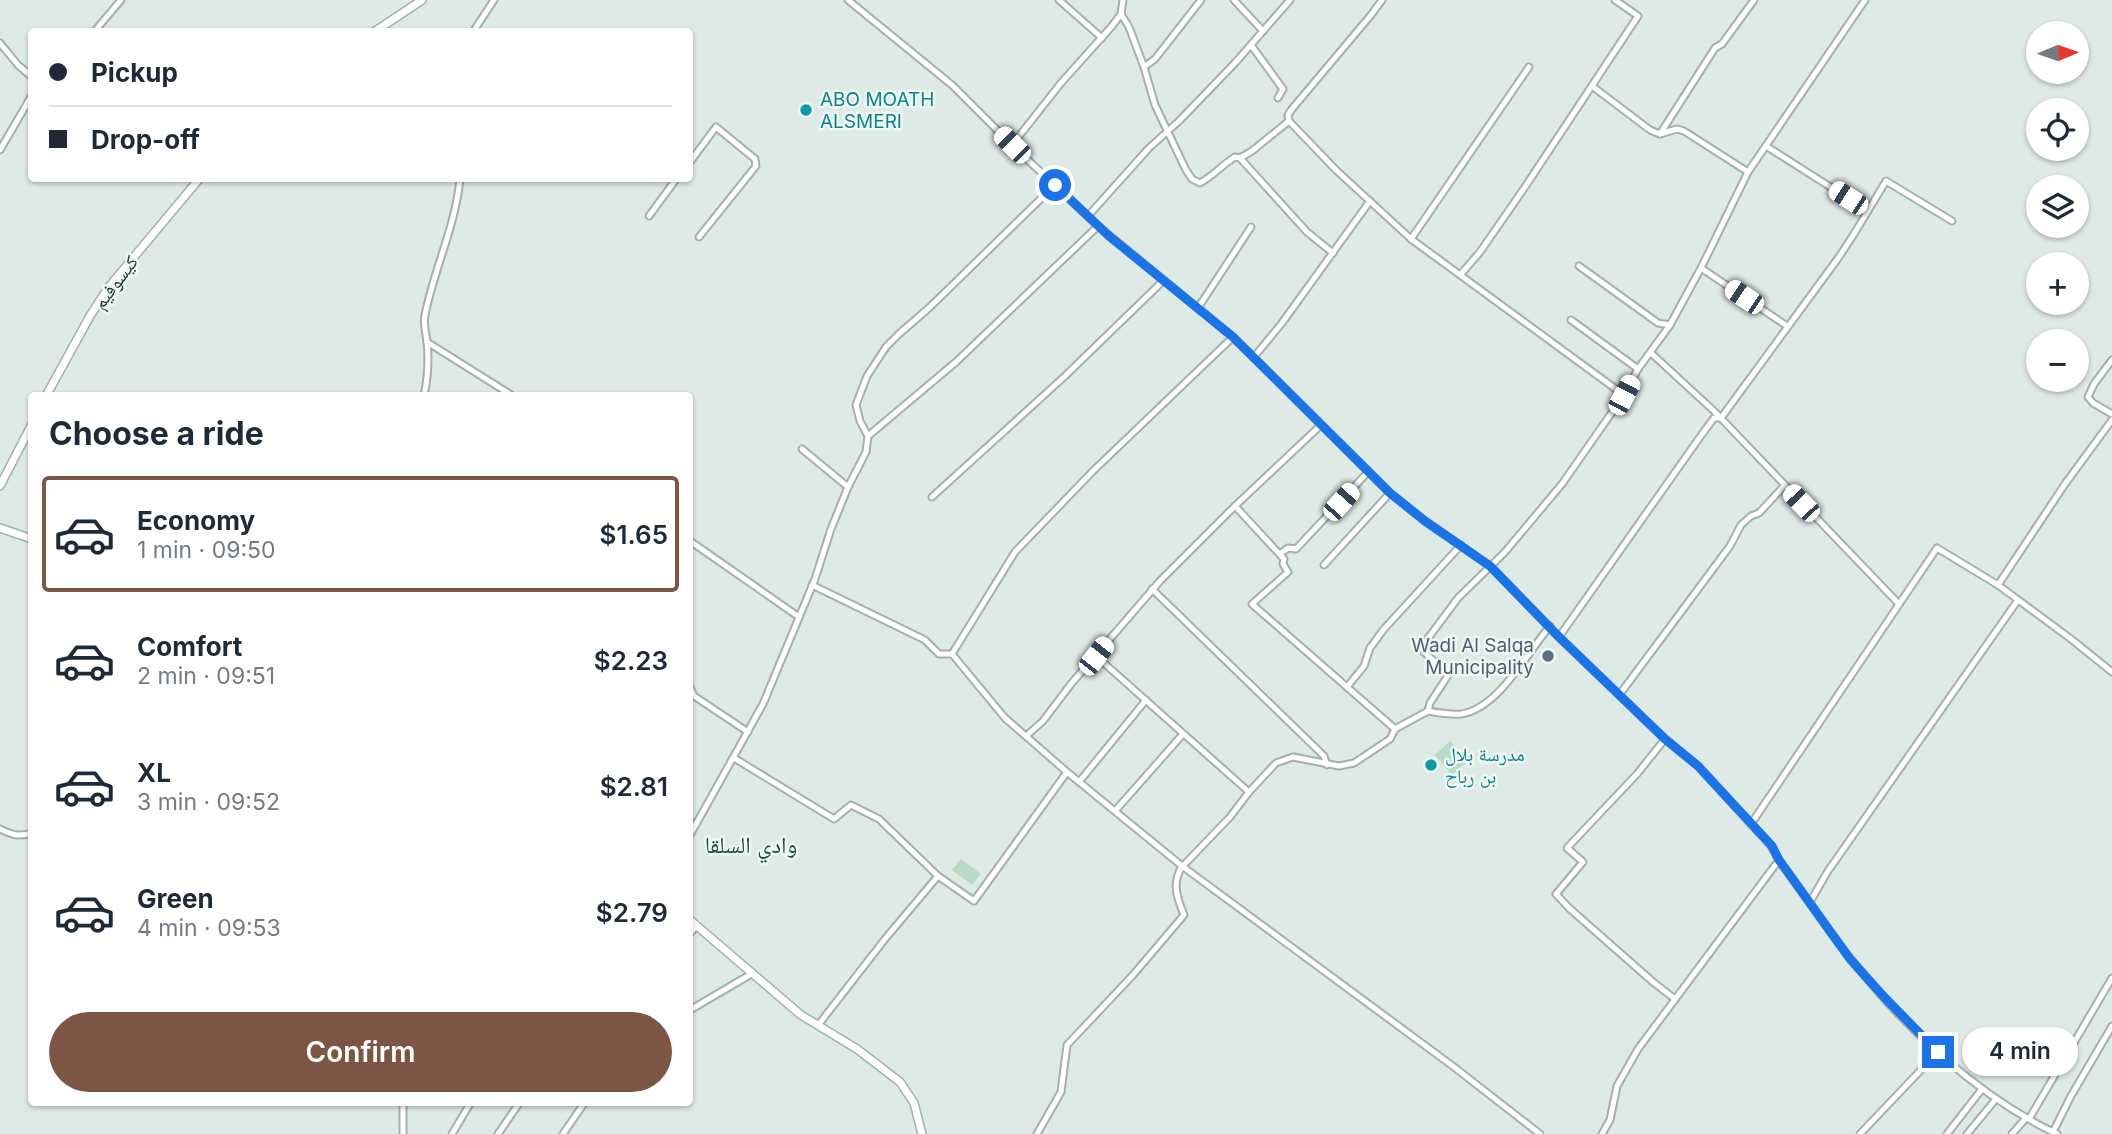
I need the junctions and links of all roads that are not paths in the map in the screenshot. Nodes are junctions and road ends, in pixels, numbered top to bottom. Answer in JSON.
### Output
{"nodes":[{"id":1,"x":121,"y":0,"type":"edge"},
{"id":2,"x":422,"y":0,"type":"edge"},
{"id":3,"x":494,"y":0,"type":"edge"},
{"id":4,"x":848,"y":0,"type":"edge"},
{"id":5,"x":1059,"y":0,"type":"edge"},
{"id":6,"x":1123,"y":0,"type":"edge"},
{"id":7,"x":1201,"y":0,"type":"edge"},
{"id":8,"x":1234,"y":0,"type":"edge"},
{"id":9,"x":1290,"y":0,"type":"edge"},
{"id":10,"x":1382,"y":0,"type":"edge"},
{"id":11,"x":1615,"y":0,"type":"edge"},
{"id":12,"x":1754,"y":0,"type":"edge"},
{"id":13,"x":1865,"y":0,"type":"edge"},
{"id":14,"x":1121,"y":14,"type":"junction"},
{"id":15,"x":97,"y":28,"type":"edge"},
{"id":16,"x":380,"y":28,"type":"edge"},
{"id":17,"x":476,"y":28,"type":"edge"},
{"id":18,"x":1263,"y":31,"type":"junction"},
{"id":19,"x":1102,"y":38,"type":"junction"},
{"id":20,"x":0,"y":43,"type":"edge"},
{"id":21,"x":1251,"y":45,"type":"junction"},
{"id":22,"x":1144,"y":67,"type":"junction"},
{"id":23,"x":1529,"y":67,"type":"dead end"},
{"id":24,"x":28,"y":74,"type":"edge"},
{"id":25,"x":1592,"y":86,"type":"junction"},
{"id":26,"x":1278,"y":98,"type":"dead end"},
{"id":27,"x":28,"y":102,"type":"edge"},
{"id":28,"x":1289,"y":121,"type":"junction"},
{"id":29,"x":1168,"y":130,"type":"junction"},
{"id":30,"x":1660,"y":134,"type":"junction"},
{"id":31,"x":1012,"y":145,"type":"junction"},
{"id":32,"x":1766,"y":146,"type":"junction"},
{"id":33,"x":0,"y":150,"type":"edge"},
{"id":34,"x":693,"y":158,"type":"edge"},
{"id":35,"x":1240,"y":158,"type":"junction"},
{"id":36,"x":1748,"y":172,"type":"junction"},
{"id":37,"x":197,"y":182,"type":"edge"},
{"id":38,"x":460,"y":182,"type":"edge"},
{"id":39,"x":674,"y":182,"type":"edge"},
{"id":40,"x":1055,"y":185,"type":"junction"},
{"id":41,"x":1370,"y":201,"type":"junction"},
{"id":42,"x":1868,"y":211,"type":"junction"},
{"id":43,"x":649,"y":216,"type":"dead end"},
{"id":44,"x":1088,"y":216,"type":"junction"},
{"id":45,"x":1952,"y":221,"type":"dead end"},
{"id":46,"x":1098,"y":226,"type":"junction"},
{"id":47,"x":1251,"y":227,"type":"dead end"},
{"id":48,"x":699,"y":237,"type":"dead end"},
{"id":49,"x":1411,"y":239,"type":"junction"},
{"id":50,"x":1333,"y":253,"type":"junction"},
{"id":51,"x":1579,"y":266,"type":"dead end"},
{"id":52,"x":1701,"y":268,"type":"junction"},
{"id":53,"x":1461,"y":274,"type":"junction"},
{"id":54,"x":1164,"y":280,"type":"junction"},
{"id":55,"x":1198,"y":308,"type":"junction"},
{"id":56,"x":1571,"y":320,"type":"dead end"},
{"id":57,"x":1670,"y":325,"type":"junction"},
{"id":58,"x":1787,"y":326,"type":"junction"},
{"id":59,"x":1233,"y":337,"type":"junction"},
{"id":60,"x":427,"y":342,"type":"junction"},
{"id":61,"x":1651,"y":353,"type":"junction"},
{"id":62,"x":1254,"y":357,"type":"junction"},
{"id":63,"x":2112,"y":360,"type":"edge"},
{"id":64,"x":1638,"y":369,"type":"junction"},
{"id":65,"x":48,"y":392,"type":"edge"},
{"id":66,"x":425,"y":392,"type":"edge"},
{"id":67,"x":507,"y":392,"type":"edge"},
{"id":68,"x":1624,"y":395,"type":"junction"},
{"id":69,"x":2112,"y":414,"type":"edge"},
{"id":70,"x":1721,"y":418,"type":"junction"},
{"id":71,"x":2112,"y":420,"type":"edge"},
{"id":72,"x":1321,"y":425,"type":"junction"},
{"id":73,"x":28,"y":432,"type":"edge"},
{"id":74,"x":868,"y":436,"type":"junction"},
{"id":75,"x":802,"y":449,"type":"dead end"},
{"id":76,"x":1368,"y":472,"type":"junction"},
{"id":77,"x":0,"y":486,"type":"edge"},
{"id":78,"x":1784,"y":486,"type":"junction"},
{"id":79,"x":848,"y":487,"type":"junction"},
{"id":80,"x":1390,"y":493,"type":"junction"},
{"id":81,"x":932,"y":497,"type":"dead end"},
{"id":82,"x":1235,"y":506,"type":"junction"},
{"id":83,"x":0,"y":528,"type":"edge"},
{"id":84,"x":28,"y":538,"type":"edge"},
{"id":85,"x":693,"y":543,"type":"edge"},
{"id":86,"x":1461,"y":545,"type":"junction"},
{"id":87,"x":1280,"y":554,"type":"junction"},
{"id":88,"x":1324,"y":565,"type":"dead end"},
{"id":89,"x":1490,"y":566,"type":"junction"},
{"id":90,"x":812,"y":585,"type":"junction"},
{"id":91,"x":1998,"y":585,"type":"junction"},
{"id":92,"x":1152,"y":589,"type":"junction"},
{"id":93,"x":2018,"y":600,"type":"junction"},
{"id":94,"x":1899,"y":604,"type":"junction"},
{"id":95,"x":800,"y":617,"type":"junction"},
{"id":96,"x":1550,"y":626,"type":"junction"},
{"id":97,"x":1559,"y":637,"type":"junction"},
{"id":98,"x":952,"y":654,"type":"junction"},
{"id":99,"x":1096,"y":656,"type":"junction"},
{"id":100,"x":2112,"y":672,"type":"edge"},
{"id":101,"x":1347,"y":687,"type":"junction"},
{"id":102,"x":693,"y":694,"type":"edge"},
{"id":103,"x":1620,"y":694,"type":"junction"},
{"id":104,"x":1146,"y":700,"type":"junction"},
{"id":105,"x":1428,"y":710,"type":"junction"},
{"id":106,"x":1395,"y":729,"type":"junction"},
{"id":107,"x":748,"y":732,"type":"junction"},
{"id":108,"x":1183,"y":734,"type":"junction"},
{"id":109,"x":1026,"y":736,"type":"junction"},
{"id":110,"x":1665,"y":739,"type":"junction"},
{"id":111,"x":734,"y":758,"type":"junction"},
{"id":112,"x":1327,"y":765,"type":"junction"},
{"id":113,"x":1067,"y":772,"type":"junction"},
{"id":114,"x":1079,"y":782,"type":"junction"},
{"id":115,"x":1249,"y":792,"type":"junction"},
{"id":116,"x":1115,"y":811,"type":"junction"},
{"id":117,"x":1751,"y":824,"type":"junction"},
{"id":118,"x":0,"y":829,"type":"edge"},
{"id":119,"x":693,"y":829,"type":"edge"},
{"id":120,"x":28,"y":834,"type":"edge"},
{"id":121,"x":1779,"y":860,"type":"junction"},
{"id":122,"x":1182,"y":866,"type":"junction"},
{"id":123,"x":938,"y":876,"type":"junction"},
{"id":124,"x":1810,"y":902,"type":"junction"},
{"id":125,"x":693,"y":923,"type":"edge"},
{"id":126,"x":697,"y":926,"type":"junction"},
{"id":127,"x":693,"y":930,"type":"edge"},
{"id":128,"x":753,"y":973,"type":"junction"},
{"id":129,"x":2112,"y":978,"type":"edge"},
{"id":130,"x":1675,"y":999,"type":"junction"},
{"id":131,"x":693,"y":1008,"type":"edge"},
{"id":132,"x":819,"y":1024,"type":"junction"},
{"id":133,"x":2112,"y":1026,"type":"edge"},
{"id":134,"x":1938,"y":1052,"type":"junction"},
{"id":135,"x":1982,"y":1089,"type":"junction"},
{"id":136,"x":1996,"y":1099,"type":"junction"},
{"id":137,"x":403,"y":1106,"type":"edge"},
{"id":138,"x":469,"y":1106,"type":"edge"},
{"id":139,"x":517,"y":1106,"type":"edge"},
{"id":140,"x":581,"y":1106,"type":"edge"},
{"id":141,"x":2027,"y":1118,"type":"junction"},
{"id":142,"x":2055,"y":1133,"type":"edge"},
{"id":143,"x":404,"y":1134,"type":"edge"},
{"id":144,"x":452,"y":1134,"type":"edge"},
{"id":145,"x":498,"y":1134,"type":"edge"},
{"id":146,"x":563,"y":1134,"type":"edge"},
{"id":147,"x":922,"y":1134,"type":"edge"},
{"id":148,"x":1037,"y":1134,"type":"edge"},
{"id":149,"x":1540,"y":1134,"type":"edge"},
{"id":150,"x":1602,"y":1134,"type":"edge"},
{"id":151,"x":1860,"y":1134,"type":"edge"},
{"id":152,"x":1947,"y":1134,"type":"edge"},
{"id":153,"x":1967,"y":1134,"type":"edge"},
{"id":154,"x":2012,"y":1134,"type":"edge"}],
"edges":[{"from":1,"to":15,"type":"street"},
{"from":2,"to":16,"type":"street"},
{"from":3,"to":17,"type":"street"},
{"from":4,"to":31,"type":"street"},
{"from":5,"to":19,"type":"street"},
{"from":6,"to":14,"type":"street"},
{"from":7,"to":22,"type":"street"},
{"from":8,"to":18,"type":"street"},
{"from":9,"to":18,"type":"street"},
{"from":10,"to":28,"type":"street"},
{"from":11,"to":25,"type":"street"},
{"from":12,"to":30,"type":"street"},
{"from":13,"to":32,"type":"street"},
{"from":14,"to":19,"type":"street"},
{"from":14,"to":22,"type":"street"},
{"from":18,"to":21,"type":"street"},
{"from":19,"to":31,"type":"street"},
{"from":20,"to":24,"type":"street"},
{"from":21,"to":26,"type":"street"},
{"from":21,"to":29,"type":"street"},
{"from":22,"to":29,"type":"street"},
{"from":23,"to":49,"type":"street"},
{"from":25,"to":30,"type":"street"},
{"from":25,"to":53,"type":"street"},
{"from":27,"to":33,"type":"street"},
{"from":28,"to":35,"type":"street"},
{"from":28,"to":41,"type":"street"},
{"from":29,"to":35,"type":"street"},
{"from":29,"to":44,"type":"street"},
{"from":30,"to":36,"type":"street"},
{"from":31,"to":40,"type":"street"},
{"from":32,"to":36,"type":"street"},
{"from":32,"to":42,"type":"street"},
{"from":34,"to":48,"type":"street"},
{"from":35,"to":50,"type":"street"},
{"from":36,"to":52,"type":"street"},
{"from":37,"to":65,"type":"street","name":"كيسوفيم"},
{"from":38,"to":60,"type":"street"},
{"from":39,"to":43,"type":"street"},
{"from":40,"to":44,"type":"street"},
{"from":40,"to":74,"type":"street"},
{"from":41,"to":49,"type":"street"},
{"from":41,"to":50,"type":"street"},
{"from":42,"to":45,"type":"street"},
{"from":42,"to":58,"type":"street"},
{"from":44,"to":46,"type":"street"},
{"from":46,"to":54,"type":"street"},
{"from":46,"to":74,"type":"street"},
{"from":47,"to":55,"type":"street"},
{"from":49,"to":53,"type":"street"},
{"from":50,"to":62,"type":"street"},
{"from":51,"to":57,"type":"street"},
{"from":52,"to":57,"type":"street"},
{"from":52,"to":58,"type":"street"},
{"from":53,"to":68,"type":"street"},
{"from":54,"to":55,"type":"street"},
{"from":54,"to":81,"type":"street"},
{"from":55,"to":59,"type":"street"},
{"from":56,"to":64,"type":"street"},
{"from":57,"to":61,"type":"street"},
{"from":58,"to":70,"type":"street"},
{"from":59,"to":62,"type":"street"},
{"from":59,"to":98,"type":"street"},
{"from":60,"to":66,"type":"street"},
{"from":60,"to":67,"type":"street"},
{"from":61,"to":64,"type":"street"},
{"from":61,"to":70,"type":"street"},
{"from":62,"to":72,"type":"street"},
{"from":63,"to":69,"type":"street"},
{"from":64,"to":68,"type":"street"},
{"from":68,"to":89,"type":"street"},
{"from":70,"to":78,"type":"street"},
{"from":70,"to":97,"type":"street"},
{"from":71,"to":91,"type":"street"},
{"from":72,"to":76,"type":"street"},
{"from":72,"to":82,"type":"street"},
{"from":73,"to":77,"type":"street"},
{"from":74,"to":79,"type":"street"},
{"from":75,"to":79,"type":"street"},
{"from":76,"to":80,"type":"street"},
{"from":76,"to":87,"type":"street"},
{"from":78,"to":94,"type":"street"},
{"from":78,"to":103,"type":"street"},
{"from":79,"to":90,"type":"street"},
{"from":80,"to":86,"type":"street"},
{"from":80,"to":88,"type":"street"},
{"from":82,"to":87,"type":"street"},
{"from":82,"to":92,"type":"street"},
{"from":83,"to":84,"type":"street"},
{"from":85,"to":95,"type":"street"},
{"from":86,"to":89,"type":"street"},
{"from":86,"to":101,"type":"street"},
{"from":87,"to":101,"type":"street"},
{"from":89,"to":96,"type":"street"},
{"from":89,"to":105,"type":"street"},
{"from":90,"to":95,"type":"street"},
{"from":90,"to":98,"type":"street"},
{"from":91,"to":93,"type":"street"},
{"from":91,"to":94,"type":"street"},
{"from":92,"to":99,"type":"street"},
{"from":92,"to":112,"type":"street"},
{"from":93,"to":100,"type":"street"},
{"from":93,"to":124,"type":"street"},
{"from":94,"to":117,"type":"street"},
{"from":95,"to":107,"type":"street"},
{"from":96,"to":97,"type":"street"},
{"from":96,"to":105,"type":"street"},
{"from":97,"to":103,"type":"street"},
{"from":98,"to":109,"type":"street"},
{"from":99,"to":104,"type":"street"},
{"from":99,"to":109,"type":"street"},
{"from":101,"to":106,"type":"street"},
{"from":102,"to":107,"type":"street"},
{"from":103,"to":110,"type":"street"},
{"from":104,"to":108,"type":"street"},
{"from":104,"to":114,"type":"street"},
{"from":105,"to":106,"type":"street"},
{"from":106,"to":112,"type":"street"},
{"from":107,"to":111,"type":"street"},
{"from":108,"to":115,"type":"street"},
{"from":108,"to":116,"type":"street"},
{"from":109,"to":113,"type":"street"},
{"from":110,"to":117,"type":"street"},
{"from":110,"to":130,"type":"street"},
{"from":111,"to":119,"type":"street"},
{"from":111,"to":123,"type":"street"},
{"from":112,"to":115,"type":"street"},
{"from":113,"to":114,"type":"street"},
{"from":113,"to":123,"type":"street"},
{"from":114,"to":116,"type":"street"},
{"from":115,"to":122,"type":"street"},
{"from":116,"to":122,"type":"street"},
{"from":117,"to":121,"type":"street"},
{"from":118,"to":120,"type":"street"},
{"from":121,"to":124,"type":"street"},
{"from":121,"to":130,"type":"street"},
{"from":122,"to":148,"type":"street"},
{"from":122,"to":149,"type":"street"},
{"from":123,"to":132,"type":"street"},
{"from":124,"to":134,"type":"street"},
{"from":125,"to":126,"type":"street"},
{"from":126,"to":127,"type":"street"},
{"from":126,"to":128,"type":"street"},
{"from":128,"to":131,"type":"street"},
{"from":128,"to":132,"type":"street"},
{"from":129,"to":141,"type":"street"},
{"from":130,"to":150,"type":"street"},
{"from":132,"to":147,"type":"street"},
{"from":133,"to":142,"type":"street"},
{"from":134,"to":135,"type":"street"},
{"from":134,"to":151,"type":"street"},
{"from":135,"to":136,"type":"street"},
{"from":135,"to":152,"type":"street"},
{"from":136,"to":141,"type":"street"},
{"from":136,"to":153,"type":"street"},
{"from":137,"to":143,"type":"street"},
{"from":138,"to":144,"type":"street"},
{"from":139,"to":145,"type":"street"},
{"from":140,"to":146,"type":"street"},
{"from":141,"to":142,"type":"street"},
{"from":141,"to":154,"type":"street"}]}
